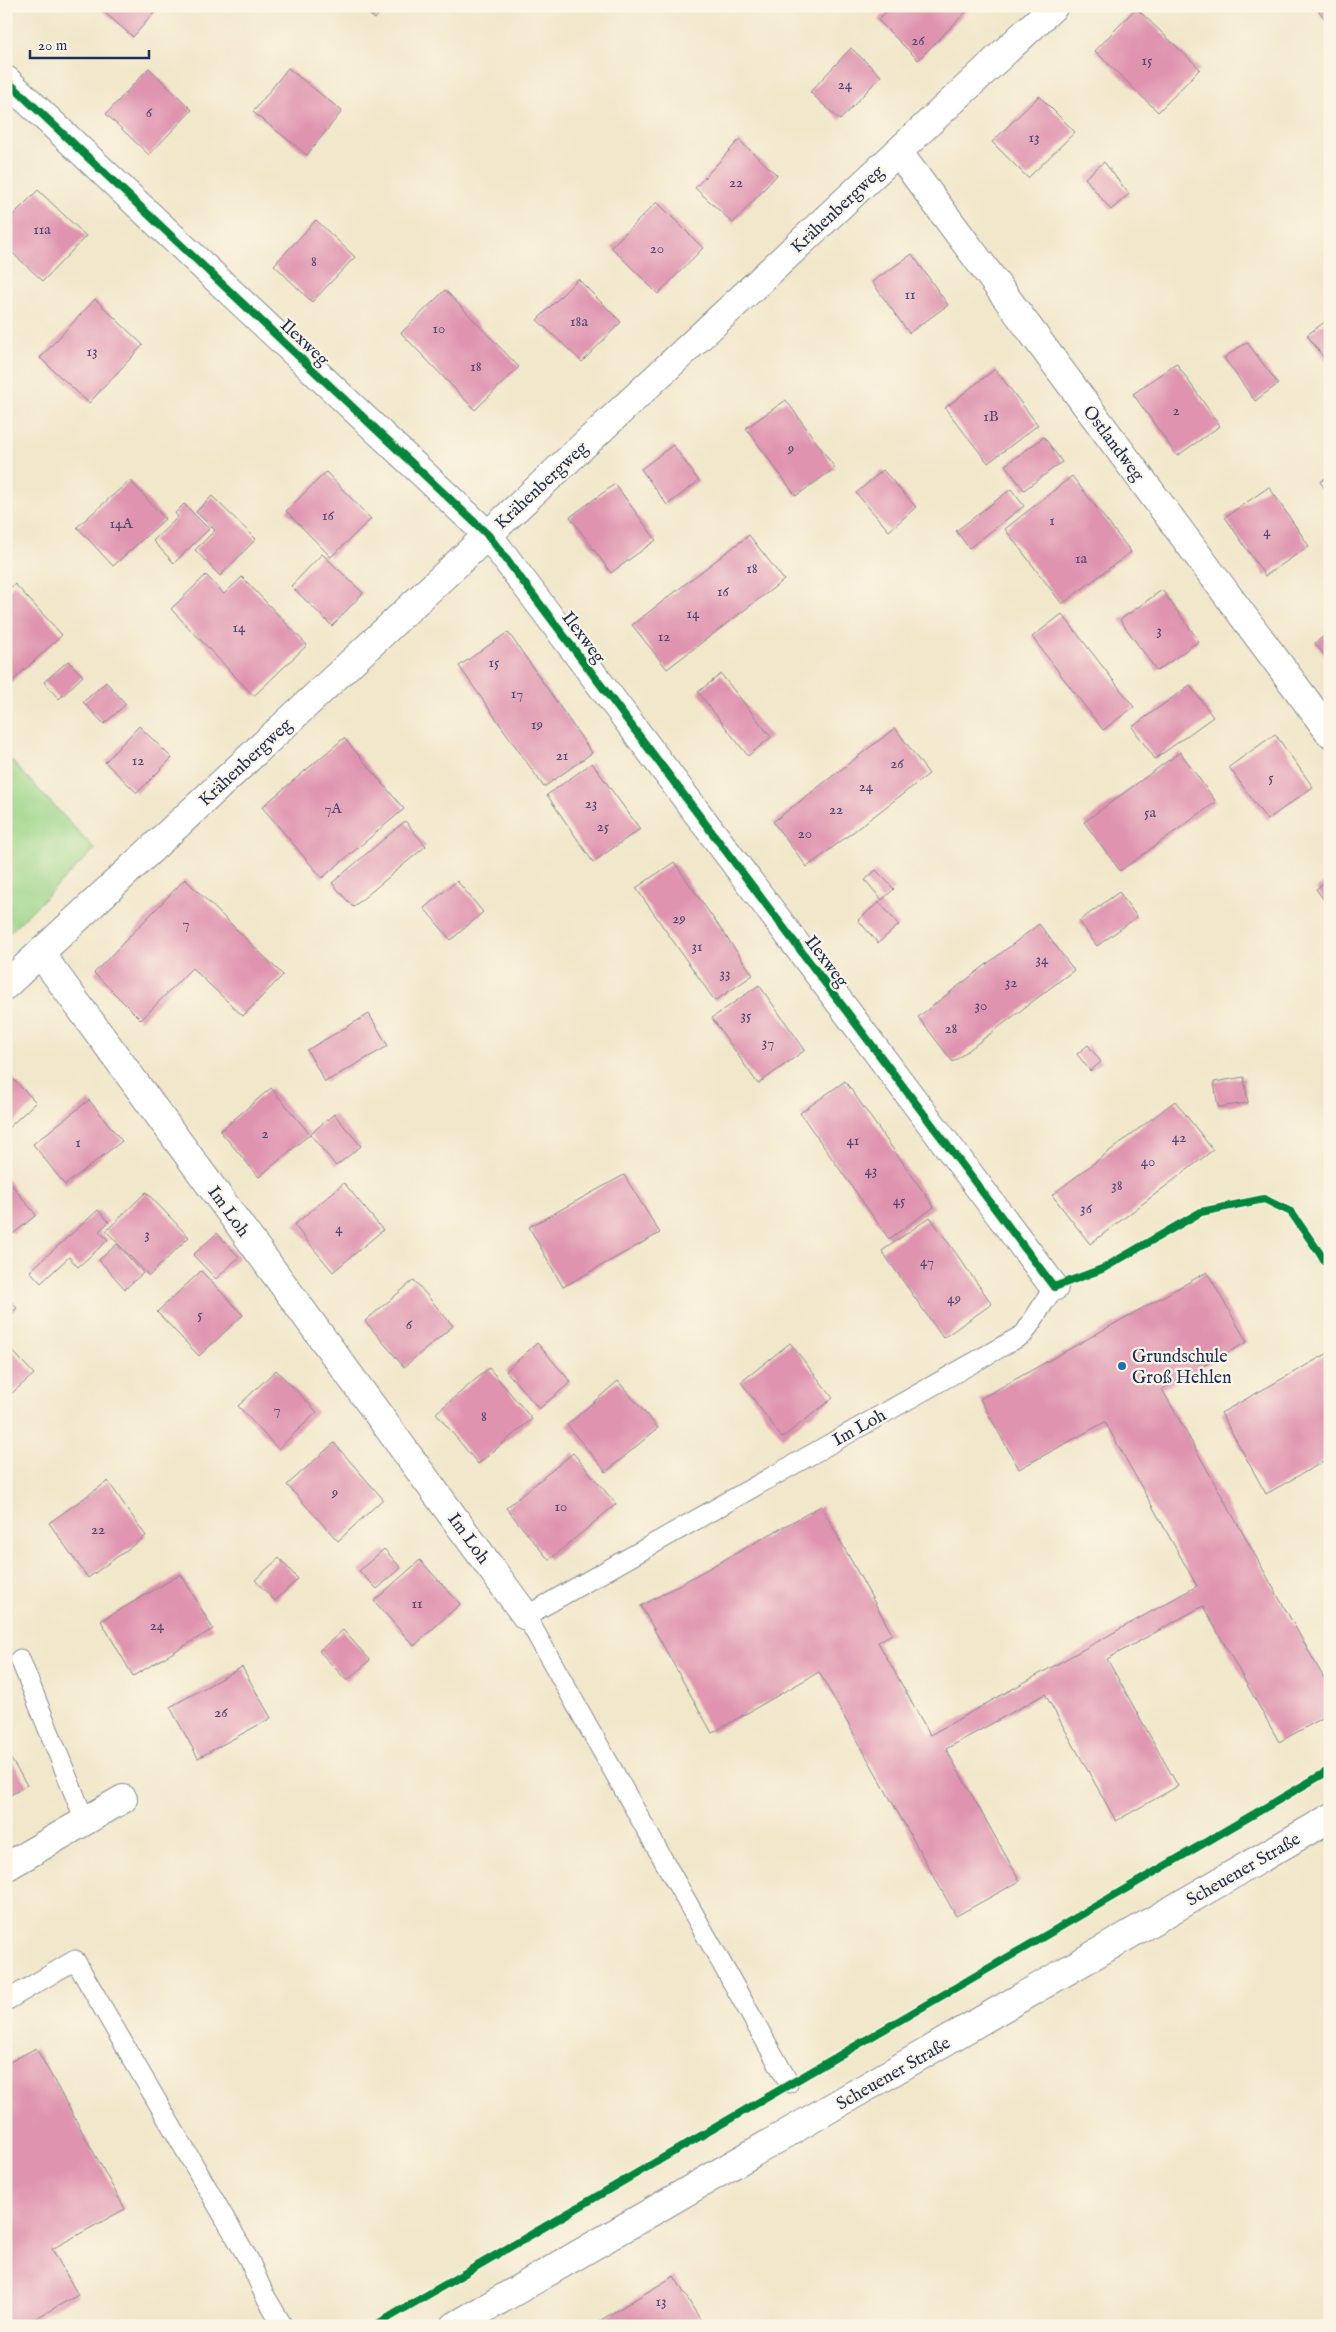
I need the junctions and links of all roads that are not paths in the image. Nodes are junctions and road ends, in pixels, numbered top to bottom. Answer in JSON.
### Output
{"nodes":[{"id":1,"x":1054,"y":6,"type":"edge"},
{"id":2,"x":6,"y":80,"type":"edge"},
{"id":3,"x":898,"y":152,"type":"junction"},
{"id":4,"x":488,"y":535,"type":"junction"},
{"id":5,"x":1330,"y":733,"type":"edge"},
{"id":6,"x":40,"y":954,"type":"junction"},
{"id":7,"x":6,"y":985,"type":"edge"},
{"id":8,"x":1054,"y":1287,"type":"joint"},
{"id":9,"x":526,"y":1616,"type":"junction"},
{"id":10,"x":20,"y":1659,"type":"dead end"},
{"id":11,"x":123,"y":1799,"type":"dead end"},
{"id":12,"x":1330,"y":1818,"type":"edge"},
{"id":13,"x":85,"y":1821,"type":"junction"},
{"id":14,"x":6,"y":1867,"type":"edge"},
{"id":15,"x":6,"y":2001,"type":"edge"},
{"id":16,"x":789,"y":2083,"type":"dead end"},
{"id":17,"x":283,"y":2326,"type":"edge"},
{"id":18,"x":455,"y":2326,"type":"edge"}],
"edges":[{"from":1,"to":3,"type":"street","name":"Krähenbergweg"},
{"from":2,"to":4,"type":"street","name":"Ilexweg"},
{"from":3,"to":4,"type":"street","name":"Krähenbergweg"},
{"from":3,"to":5,"type":"street","name":"Ostlandweg"},
{"from":4,"to":6,"type":"street","name":"Krähenbergweg"},
{"from":4,"to":8,"type":"street","name":"Ilexweg"},
{"from":6,"to":7,"type":"street","name":"Krähenbergweg"},
{"from":6,"to":9,"type":"street","name":"Im Loh"},
{"from":8,"to":9,"type":"lane","name":"Im Loh"},
{"from":9,"to":16,"type":"lane"},
{"from":10,"to":13,"type":"lane"},
{"from":11,"to":13,"type":"street"},
{"from":12,"to":18,"type":"street","name":"Scheuener Straße"},
{"from":13,"to":14,"type":"street"},
{"from":15,"to":17,"type":"lane"}]}
